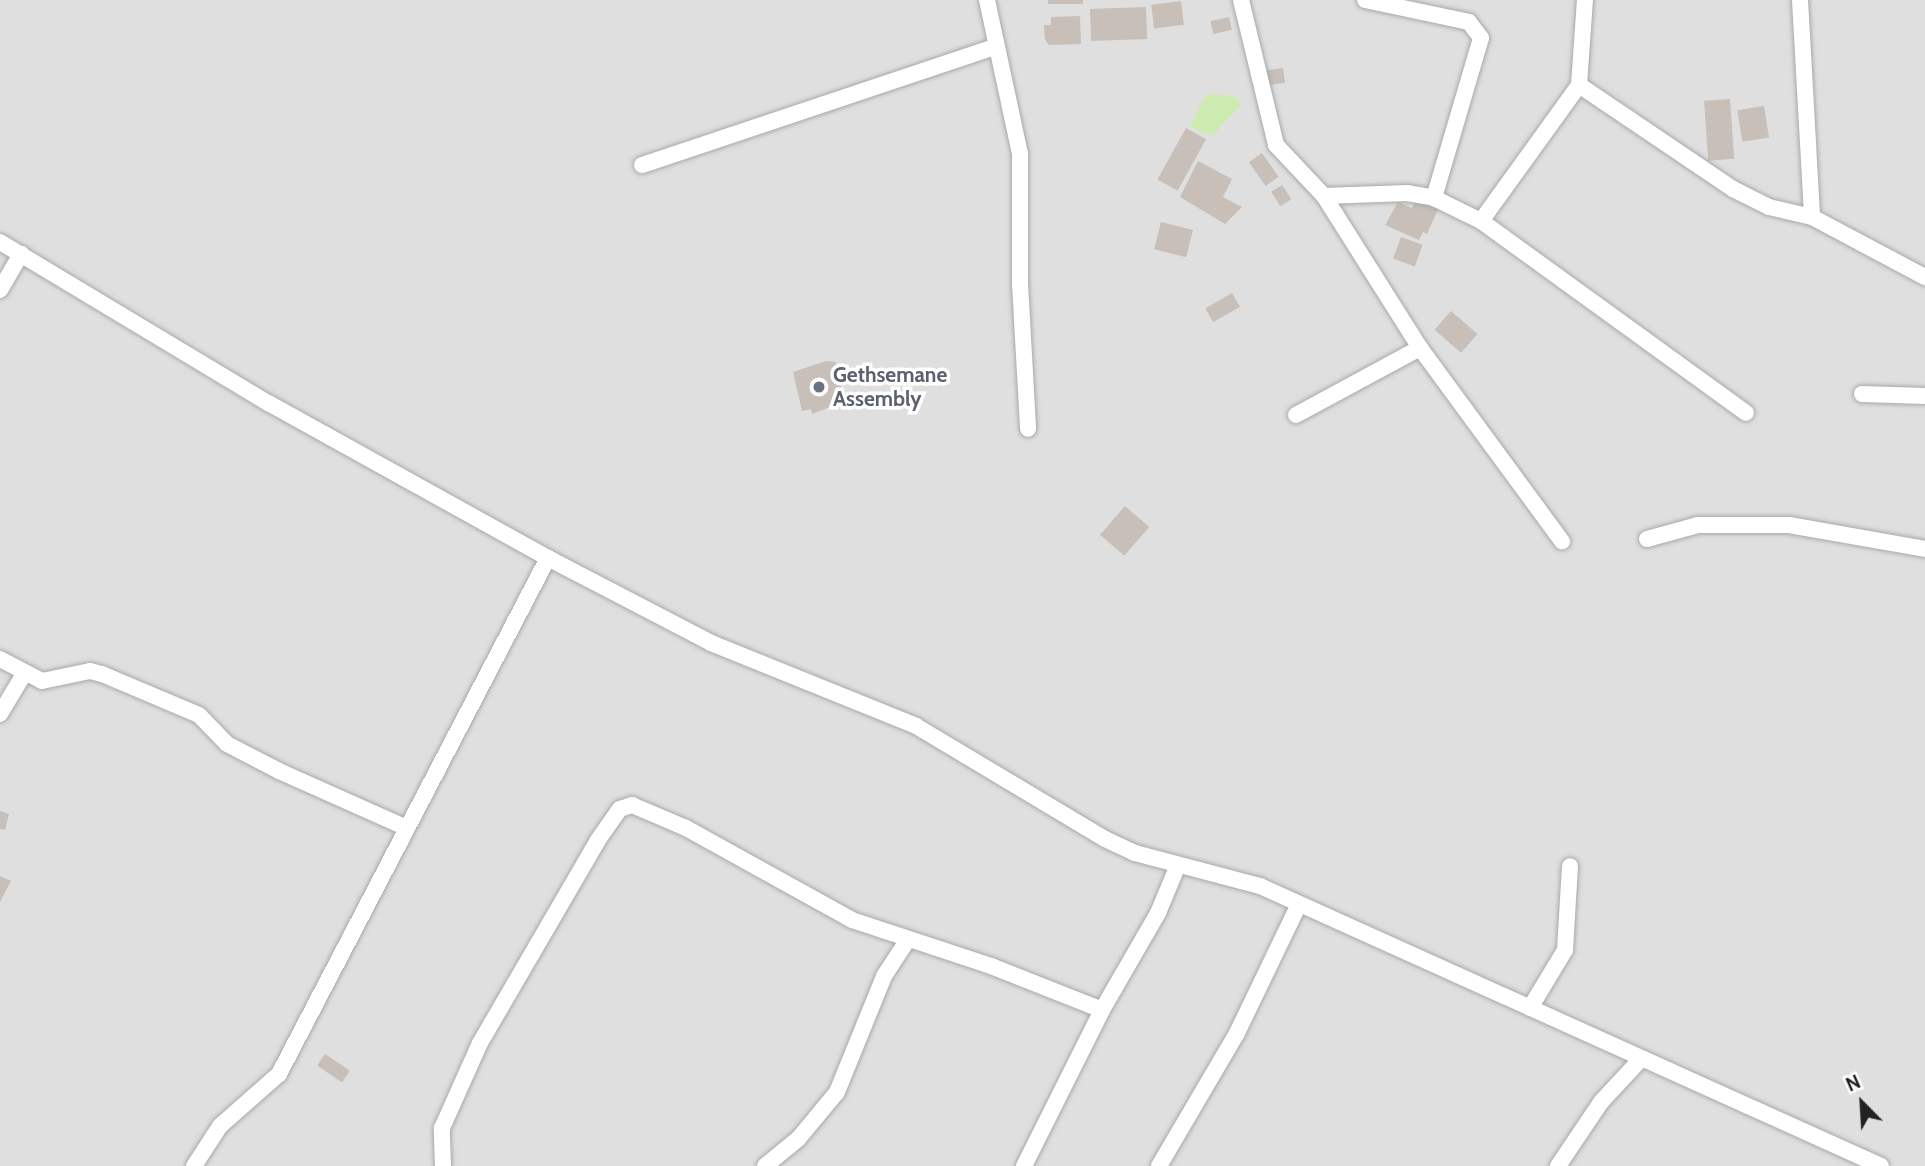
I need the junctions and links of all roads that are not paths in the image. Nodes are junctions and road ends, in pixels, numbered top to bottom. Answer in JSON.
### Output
{"nodes":[{"id":1,"x":987,"y":0,"type":"edge"},
{"id":2,"x":1241,"y":0,"type":"edge"},
{"id":3,"x":1365,"y":0,"type":"edge"},
{"id":4,"x":1586,"y":0,"type":"edge"},
{"id":5,"x":1800,"y":0,"type":"edge"},
{"id":6,"x":995,"y":47,"type":"junction"},
{"id":7,"x":1579,"y":85,"type":"junction"},
{"id":8,"x":642,"y":164,"type":"dead end"},
{"id":9,"x":1324,"y":196,"type":"junction"},
{"id":10,"x":1434,"y":198,"type":"junction"},
{"id":11,"x":1812,"y":217,"type":"junction"},
{"id":12,"x":1481,"y":221,"type":"junction"},
{"id":13,"x":0,"y":242,"type":"edge"},
{"id":14,"x":21,"y":254,"type":"junction"},
{"id":15,"x":1925,"y":277,"type":"edge"},
{"id":16,"x":0,"y":290,"type":"edge"},
{"id":17,"x":1420,"y":348,"type":"junction"},
{"id":18,"x":1862,"y":394,"type":"dead end"},
{"id":19,"x":1925,"y":396,"type":"edge"},
{"id":20,"x":1746,"y":412,"type":"dead end"},
{"id":21,"x":1296,"y":415,"type":"dead end"},
{"id":22,"x":1028,"y":429,"type":"dead end"},
{"id":23,"x":1647,"y":539,"type":"dead end"},
{"id":24,"x":1562,"y":541,"type":"dead end"},
{"id":25,"x":1925,"y":549,"type":"edge"},
{"id":26,"x":548,"y":558,"type":"junction"},
{"id":27,"x":0,"y":659,"type":"edge"},
{"id":28,"x":24,"y":674,"type":"junction"},
{"id":29,"x":0,"y":714,"type":"edge"},
{"id":30,"x":407,"y":828,"type":"junction"},
{"id":31,"x":1178,"y":865,"type":"junction"},
{"id":32,"x":1570,"y":866,"type":"dead end"},
{"id":33,"x":1298,"y":906,"type":"junction"},
{"id":34,"x":907,"y":941,"type":"junction"},
{"id":35,"x":1530,"y":1008,"type":"junction"},
{"id":36,"x":1102,"y":1010,"type":"junction"},
{"id":37,"x":1641,"y":1059,"type":"junction"},
{"id":38,"x":194,"y":1166,"type":"edge"},
{"id":39,"x":443,"y":1166,"type":"edge"},
{"id":40,"x":765,"y":1166,"type":"edge"},
{"id":41,"x":1024,"y":1166,"type":"edge"},
{"id":42,"x":1159,"y":1166,"type":"edge"},
{"id":43,"x":1558,"y":1166,"type":"edge"},
{"id":44,"x":1881,"y":1166,"type":"edge"}],
"edges":[{"from":1,"to":6,"type":"street"},
{"from":2,"to":9,"type":"street"},
{"from":3,"to":10,"type":"street"},
{"from":4,"to":7,"type":"street"},
{"from":5,"to":11,"type":"street"},
{"from":6,"to":8,"type":"street"},
{"from":6,"to":22,"type":"street"},
{"from":7,"to":11,"type":"street"},
{"from":7,"to":12,"type":"street"},
{"from":9,"to":10,"type":"street"},
{"from":9,"to":17,"type":"street"},
{"from":10,"to":12,"type":"street"},
{"from":11,"to":15,"type":"street"},
{"from":12,"to":20,"type":"street"},
{"from":13,"to":14,"type":"street"},
{"from":14,"to":16,"type":"street"},
{"from":14,"to":26,"type":"street"},
{"from":17,"to":21,"type":"street"},
{"from":17,"to":24,"type":"street"},
{"from":18,"to":19,"type":"street"},
{"from":23,"to":25,"type":"street"},
{"from":26,"to":30,"type":"street"},
{"from":26,"to":31,"type":"street"},
{"from":27,"to":28,"type":"street"},
{"from":28,"to":29,"type":"street"},
{"from":28,"to":30,"type":"street"},
{"from":30,"to":38,"type":"street"},
{"from":31,"to":33,"type":"street"},
{"from":31,"to":36,"type":"street"},
{"from":32,"to":35,"type":"street"},
{"from":33,"to":35,"type":"street"},
{"from":33,"to":42,"type":"street"},
{"from":34,"to":36,"type":"street"},
{"from":34,"to":39,"type":"street"},
{"from":34,"to":40,"type":"street"},
{"from":35,"to":37,"type":"street"},
{"from":36,"to":41,"type":"street"},
{"from":37,"to":43,"type":"street"},
{"from":37,"to":44,"type":"street"}]}
